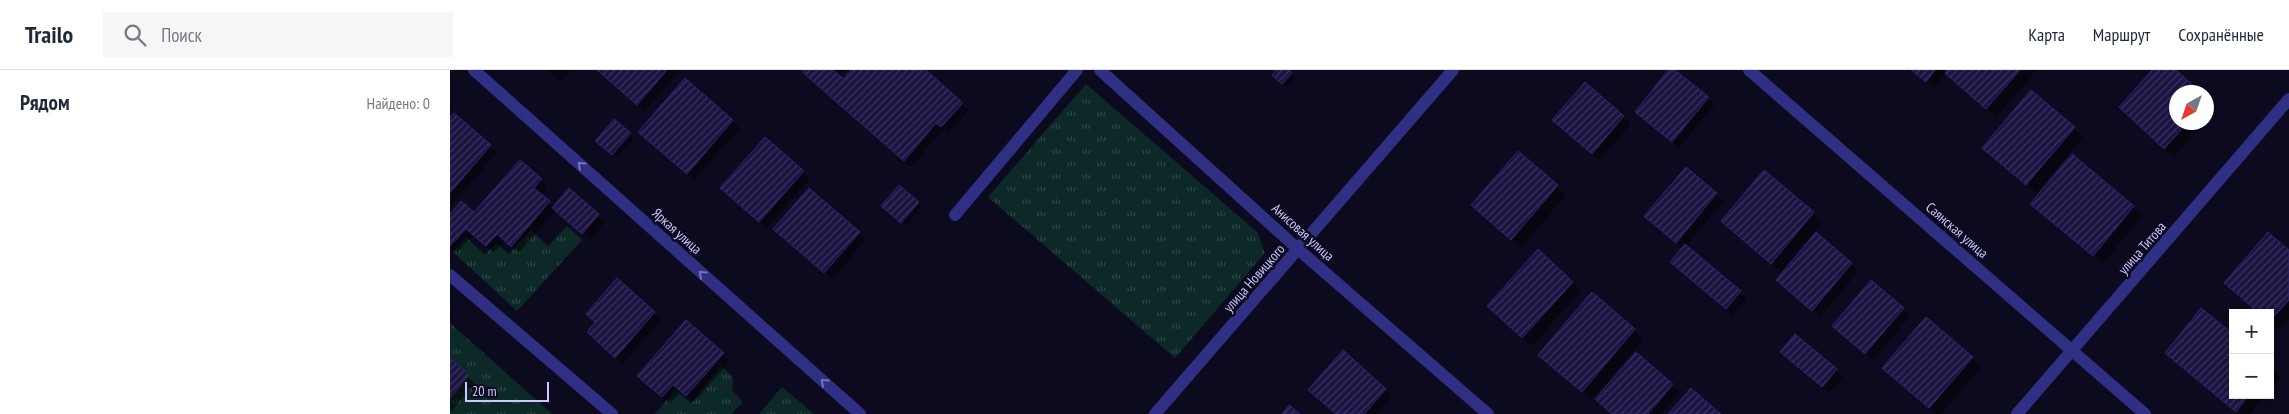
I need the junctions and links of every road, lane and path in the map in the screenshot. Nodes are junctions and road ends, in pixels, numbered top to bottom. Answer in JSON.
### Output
{"nodes":[{"id":1,"x":474,"y":70,"type":"edge"},
{"id":2,"x":1076,"y":70,"type":"edge"},
{"id":3,"x":1100,"y":70,"type":"edge"},
{"id":4,"x":1453,"y":70,"type":"edge"},
{"id":5,"x":1749,"y":70,"type":"edge"},
{"id":6,"x":2289,"y":99,"type":"edge"},
{"id":7,"x":955,"y":215,"type":"dead end"},
{"id":8,"x":1299,"y":250,"type":"junction"},
{"id":9,"x":450,"y":275,"type":"edge"},
{"id":10,"x":2073,"y":351,"type":"junction"},
{"id":11,"x":612,"y":414,"type":"edge"},
{"id":12,"x":860,"y":414,"type":"edge"},
{"id":13,"x":1155,"y":414,"type":"edge"},
{"id":14,"x":1488,"y":414,"type":"edge"},
{"id":15,"x":2016,"y":414,"type":"edge"},
{"id":16,"x":2145,"y":414,"type":"edge"}],
"edges":[{"from":12,"to":1,"type":"street","name":"Яркая улица","one_way":true},
{"from":2,"to":7,"type":"street"},
{"from":3,"to":8,"type":"street","name":"Анисовая улица"},
{"from":4,"to":8,"type":"street","name":"улица Новицкого"},
{"from":5,"to":10,"type":"street","name":"Саянская улица"},
{"from":6,"to":10,"type":"street","name":"улица Титова"},
{"from":8,"to":13,"type":"street","name":"улица Новицкого"},
{"from":8,"to":14,"type":"street","name":"Анисовая улица"},
{"from":9,"to":11,"type":"street"},
{"from":10,"to":15,"type":"street","name":"улица Титова"},
{"from":10,"to":16,"type":"street","name":"Саянская улица"}]}
